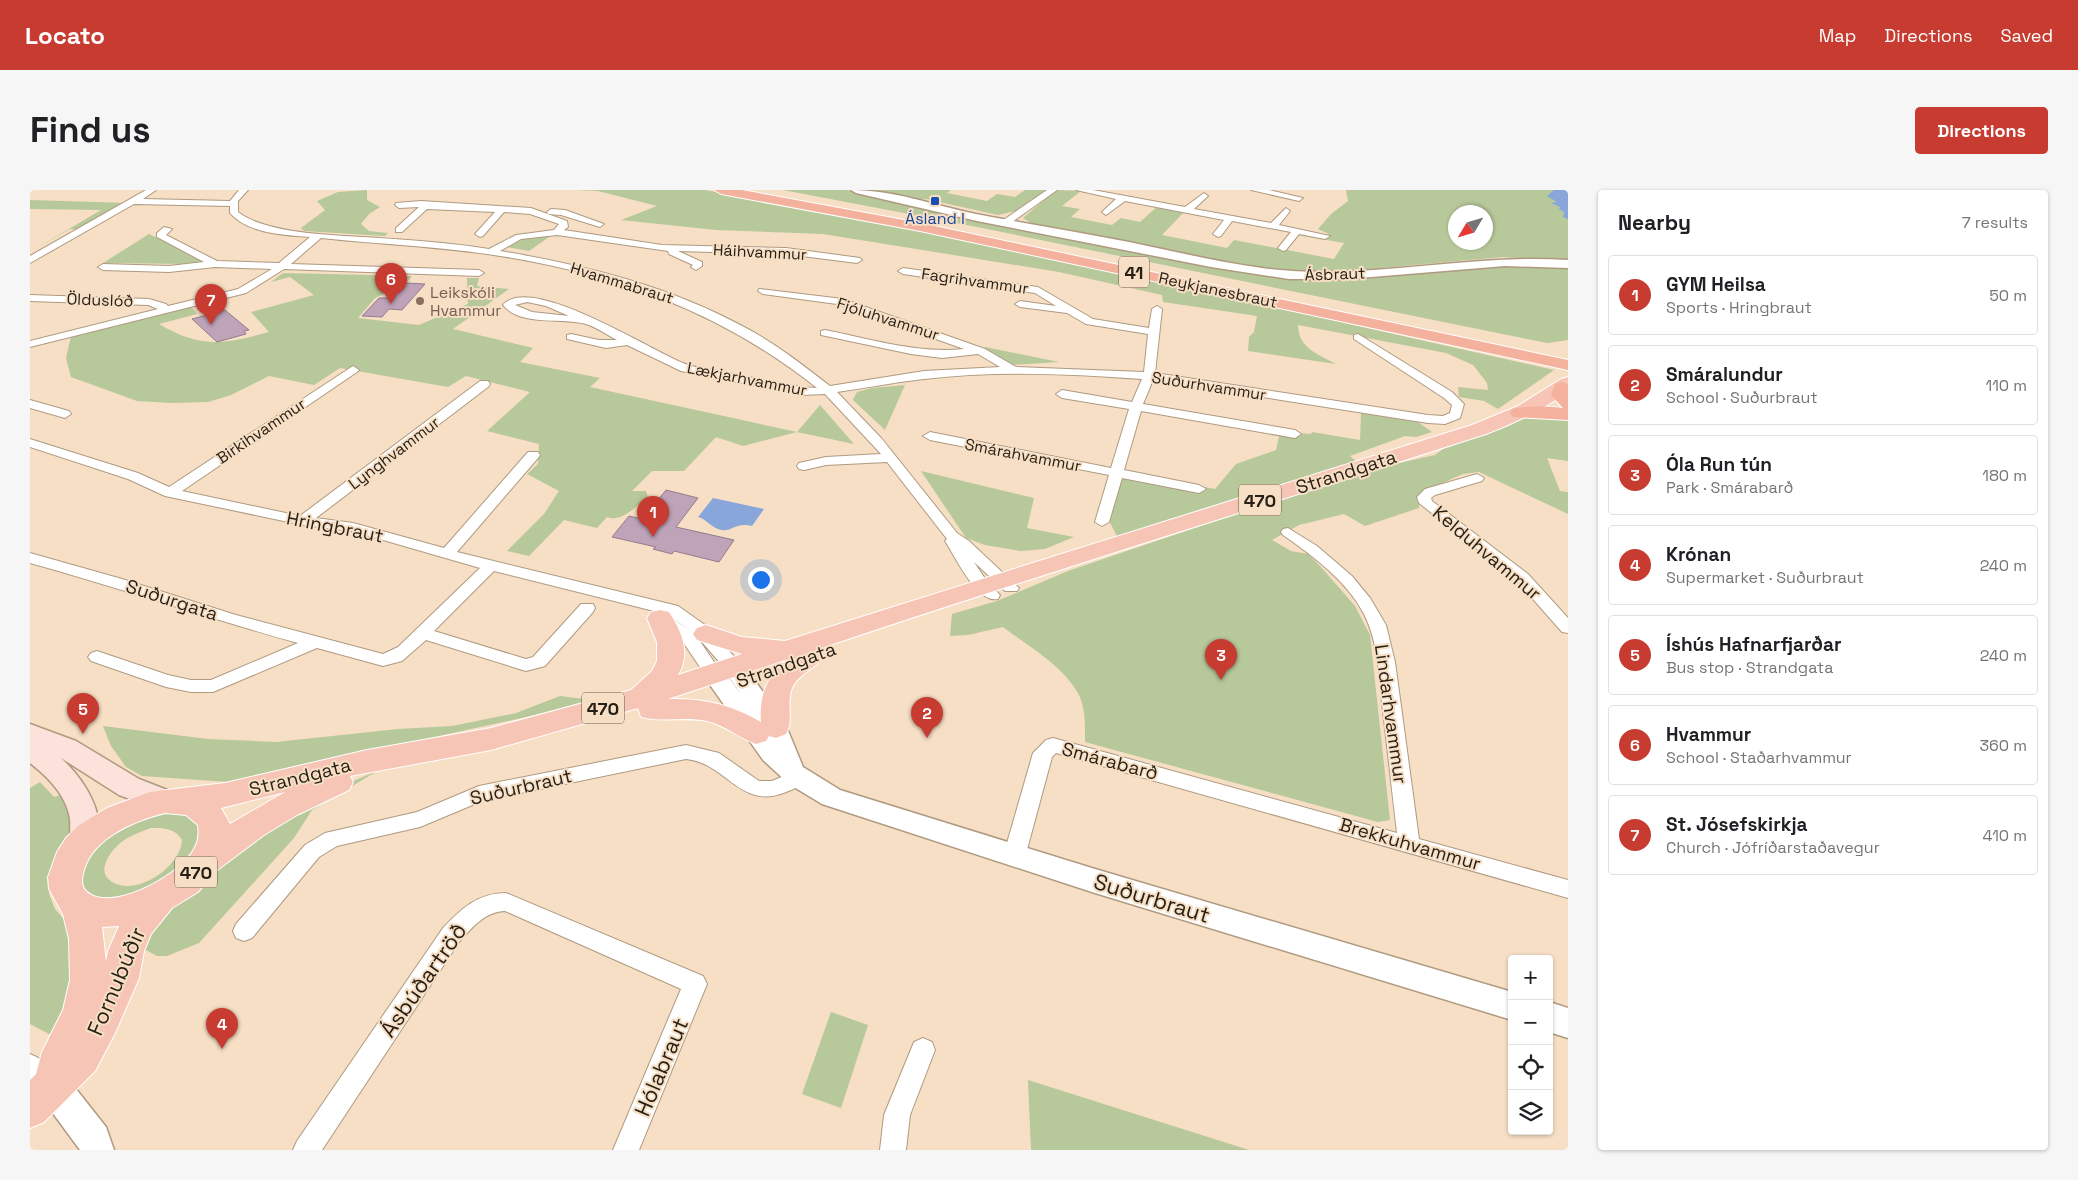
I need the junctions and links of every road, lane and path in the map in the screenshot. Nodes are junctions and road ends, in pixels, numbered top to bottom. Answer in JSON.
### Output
{"nodes":[{"id":1,"x":152,"y":190,"type":"edge"},
{"id":2,"x":244,"y":190,"type":"edge"},
{"id":3,"x":721,"y":190,"type":"edge"},
{"id":4,"x":762,"y":190,"type":"edge"},
{"id":5,"x":856,"y":190,"type":"edge"},
{"id":6,"x":1053,"y":190,"type":"edge"},
{"id":7,"x":1080,"y":190,"type":"edge"},
{"id":8,"x":1255,"y":190,"type":"edge"},
{"id":9,"x":1113,"y":193,"type":"edge"},
{"id":10,"x":1204,"y":196,"type":"dead end"},
{"id":11,"x":1123,"y":198,"type":"junction"},
{"id":12,"x":1299,"y":198,"type":"dead end"},
{"id":13,"x":133,"y":201,"type":"junction"},
{"id":14,"x":233,"y":204,"type":"junction"},
{"id":15,"x":399,"y":205,"type":"dead end"},
{"id":16,"x":425,"y":206,"type":"junction"},
{"id":17,"x":502,"y":209,"type":"junction"},
{"id":18,"x":1187,"y":210,"type":"junction"},
{"id":19,"x":1286,"y":211,"type":"dead end"},
{"id":20,"x":1106,"y":212,"type":"dead end"},
{"id":21,"x":539,"y":214,"type":"junction"},
{"id":22,"x":1230,"y":218,"type":"junction"},
{"id":23,"x":1007,"y":221,"type":"junction"},
{"id":24,"x":600,"y":224,"type":"dead end"},
{"id":25,"x":1273,"y":226,"type":"junction"},
{"id":26,"x":167,"y":229,"type":"dead end"},
{"id":27,"x":399,"y":230,"type":"dead end"},
{"id":28,"x":1297,"y":231,"type":"junction"},
{"id":29,"x":557,"y":232,"type":"junction"},
{"id":30,"x":480,"y":234,"type":"dead end"},
{"id":31,"x":1218,"y":234,"type":"dead end"},
{"id":32,"x":319,"y":235,"type":"junction"},
{"id":33,"x":1325,"y":236,"type":"dead end"},
{"id":34,"x":662,"y":248,"type":"junction"},
{"id":35,"x":1283,"y":248,"type":"dead end"},
{"id":36,"x":492,"y":251,"type":"junction"},
{"id":37,"x":30,"y":260,"type":"edge"},
{"id":38,"x":857,"y":260,"type":"dead end"},
{"id":39,"x":215,"y":264,"type":"junction"},
{"id":40,"x":1568,"y":264,"type":"edge"},
{"id":41,"x":103,"y":267,"type":"dead end"},
{"id":42,"x":280,"y":267,"type":"junction"},
{"id":43,"x":696,"y":267,"type":"dead end"},
{"id":44,"x":903,"y":271,"type":"dead end"},
{"id":45,"x":479,"y":273,"type":"dead end"},
{"id":46,"x":763,"y":291,"type":"dead end"},
{"id":47,"x":30,"y":298,"type":"edge"},
{"id":48,"x":1020,"y":304,"type":"dead end"},
{"id":49,"x":1157,"y":309,"type":"dead end"},
{"id":50,"x":165,"y":311,"type":"junction"},
{"id":51,"x":1071,"y":311,"type":"junction"},
{"id":52,"x":1053,"y":318,"type":"dead end"},
{"id":53,"x":586,"y":321,"type":"junction"},
{"id":54,"x":1090,"y":322,"type":"junction"},
{"id":55,"x":1154,"y":332,"type":"junction"},
{"id":56,"x":825,"y":333,"type":"dead end"},
{"id":57,"x":571,"y":337,"type":"dead end"},
{"id":58,"x":1358,"y":337,"type":"dead end"},
{"id":59,"x":627,"y":341,"type":"junction"},
{"id":60,"x":30,"y":344,"type":"edge"},
{"id":61,"x":981,"y":351,"type":"junction"},
{"id":62,"x":636,"y":355,"type":"dead end"},
{"id":63,"x":667,"y":360,"type":"junction"},
{"id":64,"x":1561,"y":361,"type":"edge"},
{"id":65,"x":353,"y":370,"type":"dead end"},
{"id":66,"x":1014,"y":370,"type":"junction"},
{"id":67,"x":1149,"y":376,"type":"junction"},
{"id":68,"x":484,"y":384,"type":"dead end"},
{"id":69,"x":828,"y":390,"type":"junction"},
{"id":70,"x":1062,"y":394,"type":"dead end"},
{"id":71,"x":1567,"y":402,"type":"edge"},
{"id":72,"x":1533,"y":403,"type":"junction"},
{"id":73,"x":30,"y":404,"type":"edge"},
{"id":74,"x":1136,"y":407,"type":"junction"},
{"id":75,"x":65,"y":414,"type":"dead end"},
{"id":76,"x":1295,"y":434,"type":"dead end"},
{"id":77,"x":930,"y":436,"type":"dead end"},
{"id":78,"x":30,"y":443,"type":"edge"},
{"id":79,"x":534,"y":455,"type":"dead end"},
{"id":80,"x":888,"y":458,"type":"junction"},
{"id":81,"x":804,"y":466,"type":"dead end"},
{"id":82,"x":1117,"y":473,"type":"junction"},
{"id":83,"x":1477,"y":478,"type":"dead end"},
{"id":84,"x":1199,"y":489,"type":"dead end"},
{"id":85,"x":170,"y":493,"type":"junction"},
{"id":86,"x":303,"y":521,"type":"junction"},
{"id":87,"x":1102,"y":522,"type":"dead end"},
{"id":88,"x":1288,"y":532,"type":"dead end"},
{"id":89,"x":952,"y":536,"type":"junction"},
{"id":90,"x":447,"y":554,"type":"junction"},
{"id":91,"x":30,"y":558,"type":"edge"},
{"id":92,"x":491,"y":566,"type":"junction"},
{"id":93,"x":996,"y":587,"type":"junction"},
{"id":94,"x":587,"y":608,"type":"dead end"},
{"id":95,"x":652,"y":612,"type":"junction"},
{"id":96,"x":1568,"y":628,"type":"edge"},
{"id":97,"x":423,"y":633,"type":"junction"},
{"id":98,"x":706,"y":634,"type":"junction"},
{"id":99,"x":315,"y":642,"type":"junction"},
{"id":100,"x":810,"y":650,"type":"junction"},
{"id":101,"x":98,"y":657,"type":"dead end"},
{"id":102,"x":728,"y":677,"type":"junction"},
{"id":103,"x":645,"y":704,"type":"junction"},
{"id":104,"x":766,"y":730,"type":"junction"},
{"id":105,"x":30,"y":734,"type":"edge"},
{"id":106,"x":30,"y":750,"type":"edge"},
{"id":107,"x":422,"y":752,"type":"junction"},
{"id":108,"x":795,"y":774,"type":"junction"},
{"id":109,"x":1253,"y":800,"type":"joint"},
{"id":110,"x":172,"y":801,"type":"junction"},
{"id":111,"x":84,"y":841,"type":"junction"},
{"id":112,"x":1409,"y":844,"type":"junction"},
{"id":113,"x":1014,"y":857,"type":"junction"},
{"id":114,"x":205,"y":861,"type":"junction"},
{"id":115,"x":1568,"y":889,"type":"edge"},
{"id":116,"x":160,"y":898,"type":"junction"},
{"id":117,"x":79,"y":906,"type":"junction"},
{"id":118,"x":244,"y":930,"type":"dead end"},
{"id":119,"x":695,"y":984,"type":"joint"},
{"id":120,"x":1508,"y":1005,"type":"edge"},
{"id":121,"x":1553,"y":1018,"type":"edge"},
{"id":122,"x":1568,"y":1023,"type":"edge"},
{"id":123,"x":923,"y":1050,"type":"dead end"},
{"id":124,"x":38,"y":1087,"type":"edge"},
{"id":125,"x":98,"y":1150,"type":"edge"},
{"id":126,"x":306,"y":1150,"type":"edge"},
{"id":127,"x":626,"y":1150,"type":"edge"},
{"id":128,"x":894,"y":1150,"type":"edge"}],
"edges":[{"from":1,"to":13,"type":"street"},
{"from":2,"to":14,"type":"street"},
{"from":3,"to":64,"type":"highway","name":"Reykjanesbraut","number":"41"},
{"from":4,"to":64,"type":"highway","name":"Reykjanesbraut","number":"41"},
{"from":5,"to":23,"type":"street","name":"Ásbraut"},
{"from":6,"to":23,"type":"street"},
{"from":7,"to":9,"type":"street"},
{"from":8,"to":12,"type":"street"},
{"from":9,"to":11,"type":"street"},
{"from":10,"to":18,"type":"street"},
{"from":11,"to":18,"type":"street"},
{"from":11,"to":20,"type":"street"},
{"from":13,"to":14,"type":"street"},
{"from":13,"to":37,"type":"street"},
{"from":14,"to":32,"type":"street","name":"Hvammabraut"},
{"from":15,"to":16,"type":"street"},
{"from":16,"to":17,"type":"street"},
{"from":16,"to":27,"type":"street"},
{"from":17,"to":21,"type":"street"},
{"from":17,"to":30,"type":"street"},
{"from":18,"to":22,"type":"street"},
{"from":19,"to":25,"type":"street"},
{"from":21,"to":24,"type":"street"},
{"from":21,"to":29,"type":"street"},
{"from":22,"to":25,"type":"street"},
{"from":22,"to":31,"type":"street"},
{"from":23,"to":40,"type":"street","name":"Ásbraut"},
{"from":25,"to":28,"type":"street"},
{"from":26,"to":39,"type":"street"},
{"from":28,"to":33,"type":"street"},
{"from":28,"to":35,"type":"street"},
{"from":29,"to":34,"type":"street","name":"Háihvammur"},
{"from":29,"to":36,"type":"street","name":"Háihvammur"},
{"from":32,"to":36,"type":"street","name":"Hvammabraut"},
{"from":32,"to":42,"type":"street"},
{"from":34,"to":38,"type":"street","name":"Háihvammur"},
{"from":34,"to":43,"type":"street","name":"Háihvammur"},
{"from":36,"to":69,"type":"street","name":"Hvammabraut"},
{"from":39,"to":41,"type":"street"},
{"from":39,"to":42,"type":"street"},
{"from":42,"to":45,"type":"street"},
{"from":42,"to":50,"type":"street"},
{"from":44,"to":51,"type":"street","name":"Fagrihvammur"},
{"from":46,"to":61,"type":"street","name":"Fjóluhvammur"},
{"from":47,"to":50,"type":"street","name":"Ölduslóð"},
{"from":48,"to":51,"type":"street","name":"Fagrihvammur"},
{"from":49,"to":55,"type":"street"},
{"from":50,"to":60,"type":"street"},
{"from":51,"to":54,"type":"street","name":"Fagrihvammur"},
{"from":52,"to":54,"type":"street","name":"Fagrihvammur"},
{"from":53,"to":53,"type":"street","name":"Lækjarhvammur"},
{"from":53,"to":59,"type":"street","name":"Lækjarhvammur"},
{"from":54,"to":55,"type":"street","name":"Fagrihvammur"},
{"from":55,"to":67,"type":"street"},
{"from":56,"to":61,"type":"street","name":"Fjóluhvammur"},
{"from":57,"to":59,"type":"street"},
{"from":58,"to":67,"type":"street","name":"Suðurhvammur"},
{"from":59,"to":63,"type":"street","name":"Lækjarhvammur"},
{"from":61,"to":66,"type":"street","name":"Fjóluhvammur"},
{"from":62,"to":63,"type":"street","name":"Lækjarhvammur"},
{"from":63,"to":69,"type":"street","name":"Lækjarhvammur"},
{"from":64,"to":72,"type":"main road","name":"Strandgata","number":"470"},
{"from":65,"to":85,"type":"street","name":"Birkihvammur"},
{"from":66,"to":67,"type":"street","name":"Suðurhvammur"},
{"from":66,"to":69,"type":"street","name":"Suðurhvammur"},
{"from":67,"to":74,"type":"street"},
{"from":68,"to":86,"type":"street","name":"Lynghvammur"},
{"from":69,"to":80,"type":"street","name":"Hvammabraut"},
{"from":70,"to":74,"type":"street"},
{"from":71,"to":72,"type":"highway"},
{"from":71,"to":72,"type":"highway"},
{"from":72,"to":93,"type":"main road","name":"Strandgata","number":"470"},
{"from":73,"to":75,"type":"street"},
{"from":74,"to":76,"type":"street"},
{"from":74,"to":82,"type":"street"},
{"from":77,"to":82,"type":"street","name":"Smárahvammur"},
{"from":78,"to":85,"type":"street","name":"Hringbraut"},
{"from":79,"to":90,"type":"street"},
{"from":80,"to":81,"type":"street"},
{"from":80,"to":89,"type":"street","name":"Hvammabraut"},
{"from":82,"to":84,"type":"street","name":"Smárahvammur"},
{"from":82,"to":87,"type":"street"},
{"from":83,"to":96,"type":"street","name":"Kelduhvammur"},
{"from":85,"to":86,"type":"street","name":"Hringbraut"},
{"from":86,"to":90,"type":"street","name":"Hringbraut"},
{"from":88,"to":112,"type":"street","name":"Lindarhvammur"},
{"from":89,"to":93,"type":"street","name":"Hvammabraut"},
{"from":89,"to":93,"type":"street","name":"Hvammabraut"},
{"from":90,"to":92,"type":"street","name":"Hringbraut"},
{"from":91,"to":99,"type":"street","name":"Suðurgata"},
{"from":92,"to":95,"type":"street","name":"Hringbraut"},
{"from":92,"to":97,"type":"street","name":"Suðurgata"},
{"from":93,"to":100,"type":"main road","name":"Strandgata","number":"470"},
{"from":94,"to":97,"type":"street"},
{"from":95,"to":98,"type":"street","name":"Hringbraut"},
{"from":95,"to":102,"type":"street","name":"Hringbraut"},
{"from":95,"to":103,"type":"main road"},
{"from":97,"to":99,"type":"street","name":"Suðurgata"},
{"from":98,"to":100,"type":"main road"},
{"from":98,"to":102,"type":"street","name":"Hringbraut"},
{"from":99,"to":101,"type":"street"},
{"from":100,"to":102,"type":"main road","name":"Strandgata","number":"470"},
{"from":100,"to":104,"type":"main road"},
{"from":102,"to":103,"type":"main road","name":"Strandgata","number":"470"},
{"from":102,"to":104,"type":"street","name":"Suðurbraut"},
{"from":103,"to":104,"type":"main road"},
{"from":103,"to":107,"type":"main road","name":"Strandgata","number":"470"},
{"from":104,"to":108,"type":"street","name":"Suðurbraut"},
{"from":105,"to":110,"type":"main road","name":"Strandgata"},
{"from":106,"to":111,"type":"main road"},
{"from":107,"to":110,"type":"main road","name":"Strandgata","number":"470"},
{"from":107,"to":114,"type":"main road","name":"Strandgata","number":"470"},
{"from":108,"to":113,"type":"street","name":"Suðurbraut"},
{"from":108,"to":118,"type":"street","name":"Suðurbraut"},
{"from":109,"to":112,"type":"street","name":"Brekkuhvammur"},
{"from":109,"to":113,"type":"street","name":"Smárabarð"},
{"from":110,"to":111,"type":"main road","number":"470"},
{"from":110,"to":114,"type":"main road","number":"470"},
{"from":111,"to":117,"type":"main road","number":"470"},
{"from":112,"to":115,"type":"street","name":"Brekkuhvammur"},
{"from":113,"to":120,"type":"street","name":"Suðurbraut"},
{"from":114,"to":116,"type":"main road","number":"470"},
{"from":116,"to":117,"type":"main road","number":"470"},
{"from":116,"to":124,"type":"main road","name":"Fornubúðir","number":"470"},
{"from":117,"to":124,"type":"main road","name":"Fornubúðir","number":"470"},
{"from":119,"to":126,"type":"street","name":"Ásbúðartröð"},
{"from":119,"to":127,"type":"street","name":"Hólabraut"},
{"from":121,"to":122,"type":"street"},
{"from":123,"to":128,"type":"street"},
{"from":124,"to":125,"type":"street"}]}
